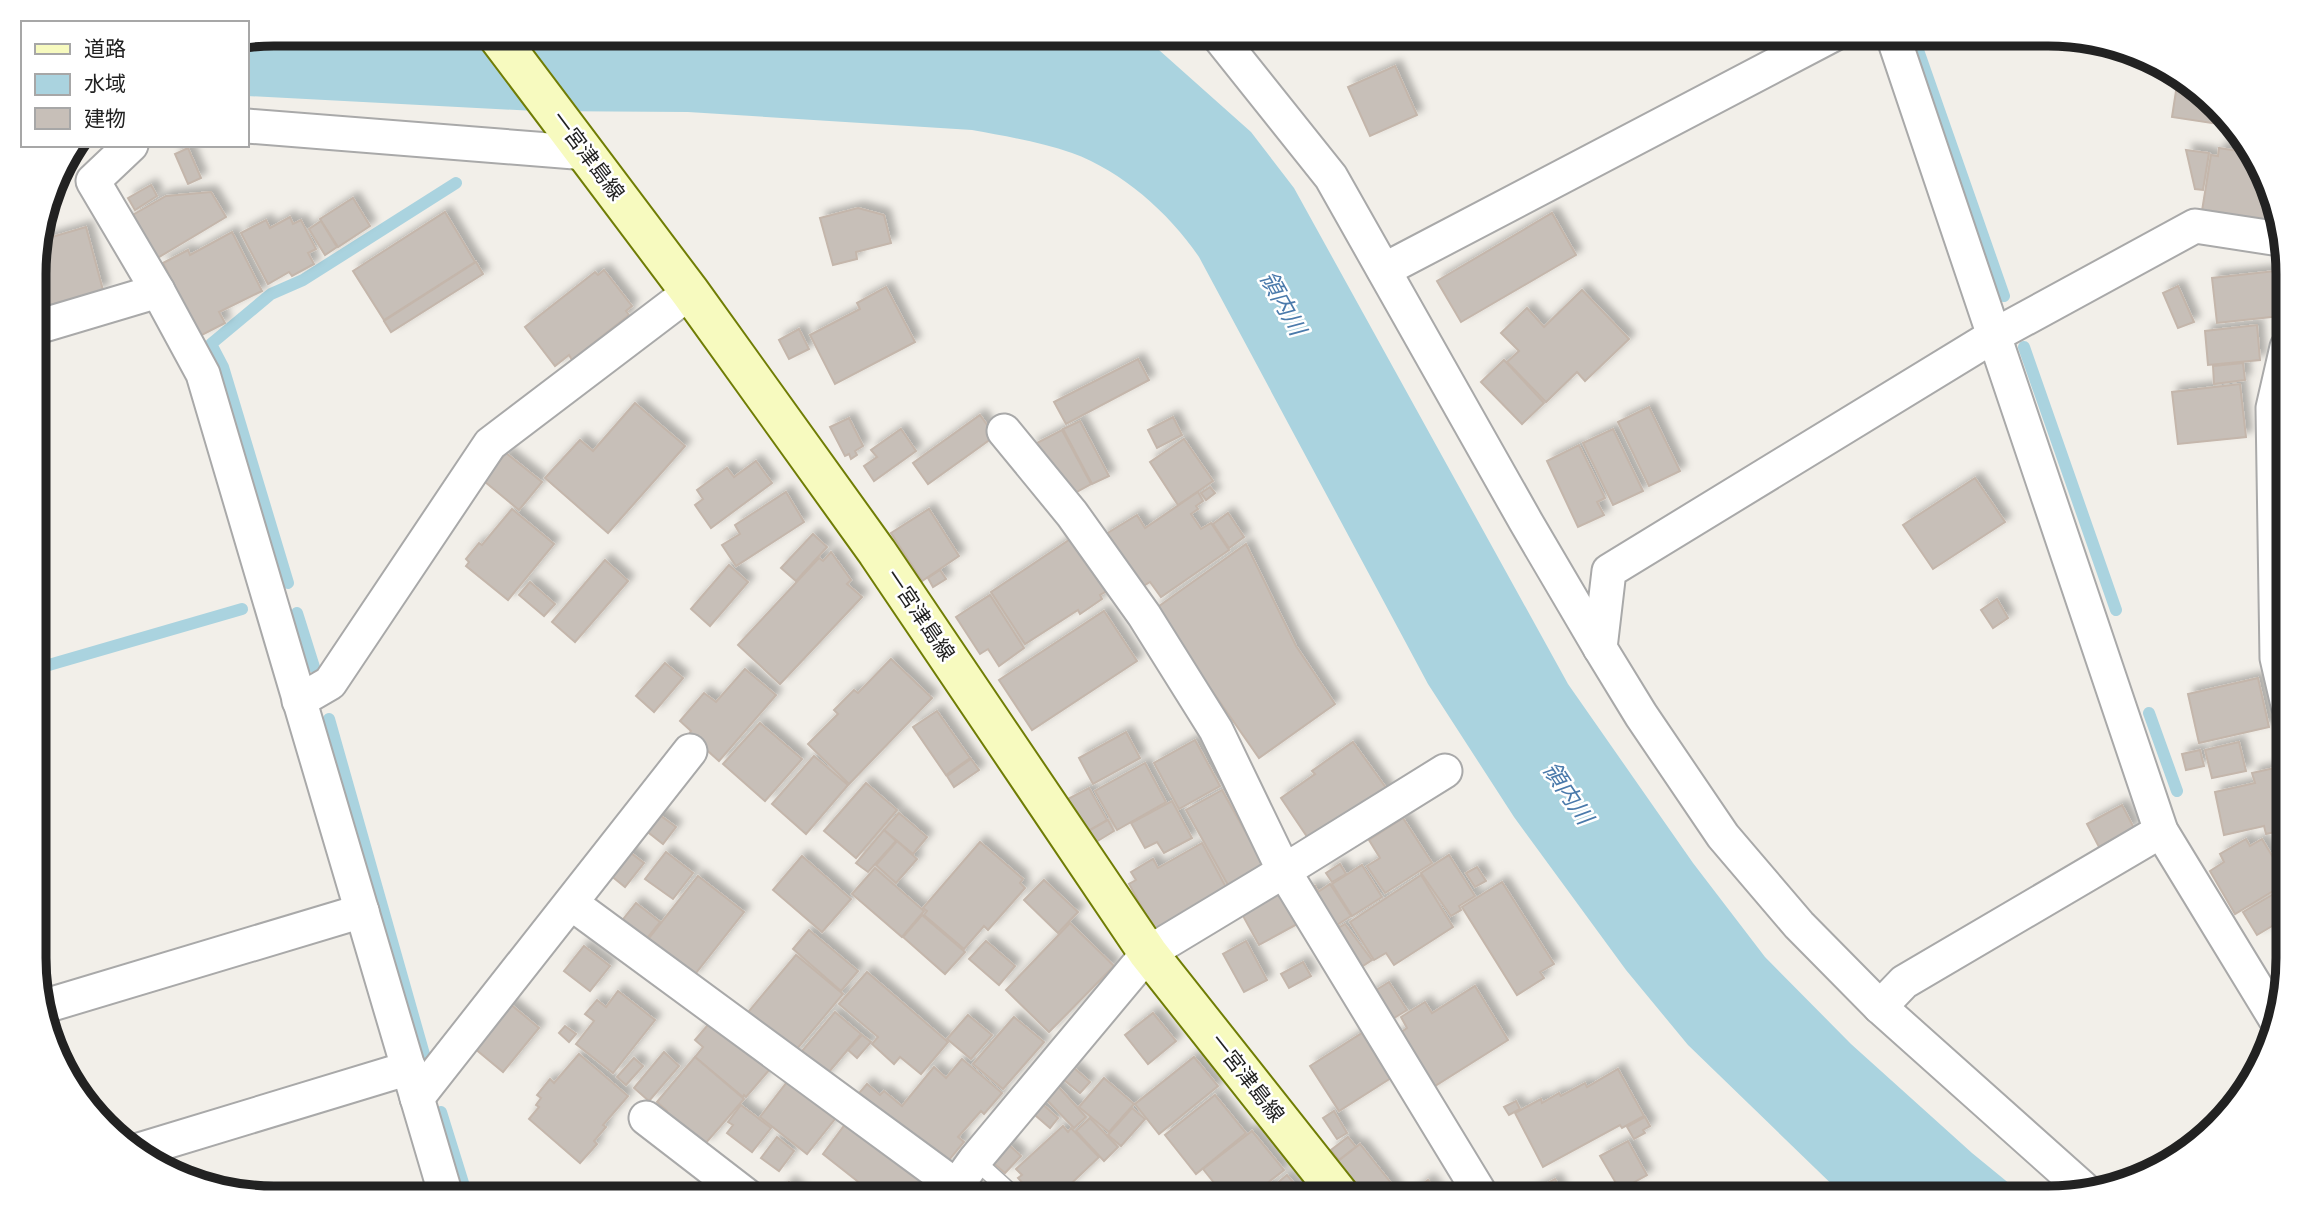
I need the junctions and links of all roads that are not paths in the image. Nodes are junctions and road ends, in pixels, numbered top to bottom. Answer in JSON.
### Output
{"nodes":[{"id":1,"x":505,"y":46,"type":"edge"},
{"id":2,"x":1226,"y":46,"type":"edge"},
{"id":3,"x":1811,"y":46,"type":"edge"},
{"id":4,"x":1896,"y":46,"type":"edge"},
{"id":5,"x":248,"y":126,"type":"edge"},
{"id":6,"x":577,"y":140,"type":"junction"},
{"id":7,"x":129,"y":147,"type":"edge"},
{"id":8,"x":2274,"y":238,"type":"edge"},
{"id":9,"x":1384,"y":270,"type":"junction"},
{"id":10,"x":158,"y":291,"type":"junction"},
{"id":11,"x":690,"y":292,"type":"junction"},
{"id":12,"x":46,"y":324,"type":"edge"},
{"id":13,"x":1995,"y":335,"type":"junction"},
{"id":14,"x":2276,"y":395,"type":"edge"},
{"id":15,"x":1004,"y":431,"type":"dead end"},
{"id":16,"x":2276,"y":596,"type":"edge"},
{"id":17,"x":1600,"y":648,"type":"junction"},
{"id":18,"x":299,"y":701,"type":"junction"},
{"id":19,"x":690,"y":751,"type":"dead end"},
{"id":20,"x":1445,"y":771,"type":"dead end"},
{"id":21,"x":2161,"y":831,"type":"junction"},
{"id":22,"x":1284,"y":871,"type":"junction"},
{"id":23,"x":571,"y":903,"type":"junction"},
{"id":24,"x":362,"y":911,"type":"junction"},
{"id":25,"x":1148,"y":953,"type":"junction"},
{"id":26,"x":50,"y":1004,"type":"edge"},
{"id":27,"x":1880,"y":1007,"type":"junction"},
{"id":28,"x":2270,"y":1010,"type":"edge"},
{"id":29,"x":413,"y":1083,"type":"junction"},
{"id":30,"x":646,"y":1118,"type":"dead end"},
{"id":31,"x":147,"y":1148,"type":"edge"},
{"id":32,"x":959,"y":1181,"type":"edge"},
{"id":33,"x":2078,"y":1184,"type":"edge"},
{"id":34,"x":443,"y":1186,"type":"edge"},
{"id":35,"x":734,"y":1186,"type":"edge"},
{"id":36,"x":1332,"y":1186,"type":"edge"},
{"id":37,"x":1476,"y":1186,"type":"edge"}],
"edges":[{"from":1,"to":6,"type":"main road","name":"一宮津島線"},
{"from":2,"to":9,"type":"street"},
{"from":3,"to":9,"type":"street"},
{"from":4,"to":13,"type":"street"},
{"from":5,"to":6,"type":"street"},
{"from":6,"to":11,"type":"main road","name":"一宮津島線"},
{"from":7,"to":10,"type":"street"},
{"from":8,"to":13,"type":"street"},
{"from":9,"to":17,"type":"street"},
{"from":10,"to":12,"type":"street"},
{"from":10,"to":18,"type":"street"},
{"from":11,"to":18,"type":"street"},
{"from":11,"to":25,"type":"main road","name":"一宮津島線"},
{"from":13,"to":17,"type":"street"},
{"from":13,"to":21,"type":"street"},
{"from":14,"to":16,"type":"street"},
{"from":15,"to":22,"type":"street"},
{"from":17,"to":27,"type":"street"},
{"from":18,"to":24,"type":"street"},
{"from":19,"to":23,"type":"street"},
{"from":20,"to":22,"type":"street"},
{"from":21,"to":27,"type":"street"},
{"from":21,"to":28,"type":"street"},
{"from":22,"to":25,"type":"street"},
{"from":22,"to":37,"type":"street"},
{"from":23,"to":29,"type":"street"},
{"from":23,"to":32,"type":"street"},
{"from":24,"to":26,"type":"street"},
{"from":24,"to":29,"type":"street"},
{"from":25,"to":32,"type":"street"},
{"from":25,"to":36,"type":"main road","name":"一宮津島線"},
{"from":27,"to":33,"type":"street"},
{"from":29,"to":31,"type":"street"},
{"from":29,"to":34,"type":"street"},
{"from":30,"to":35,"type":"street"}]}
